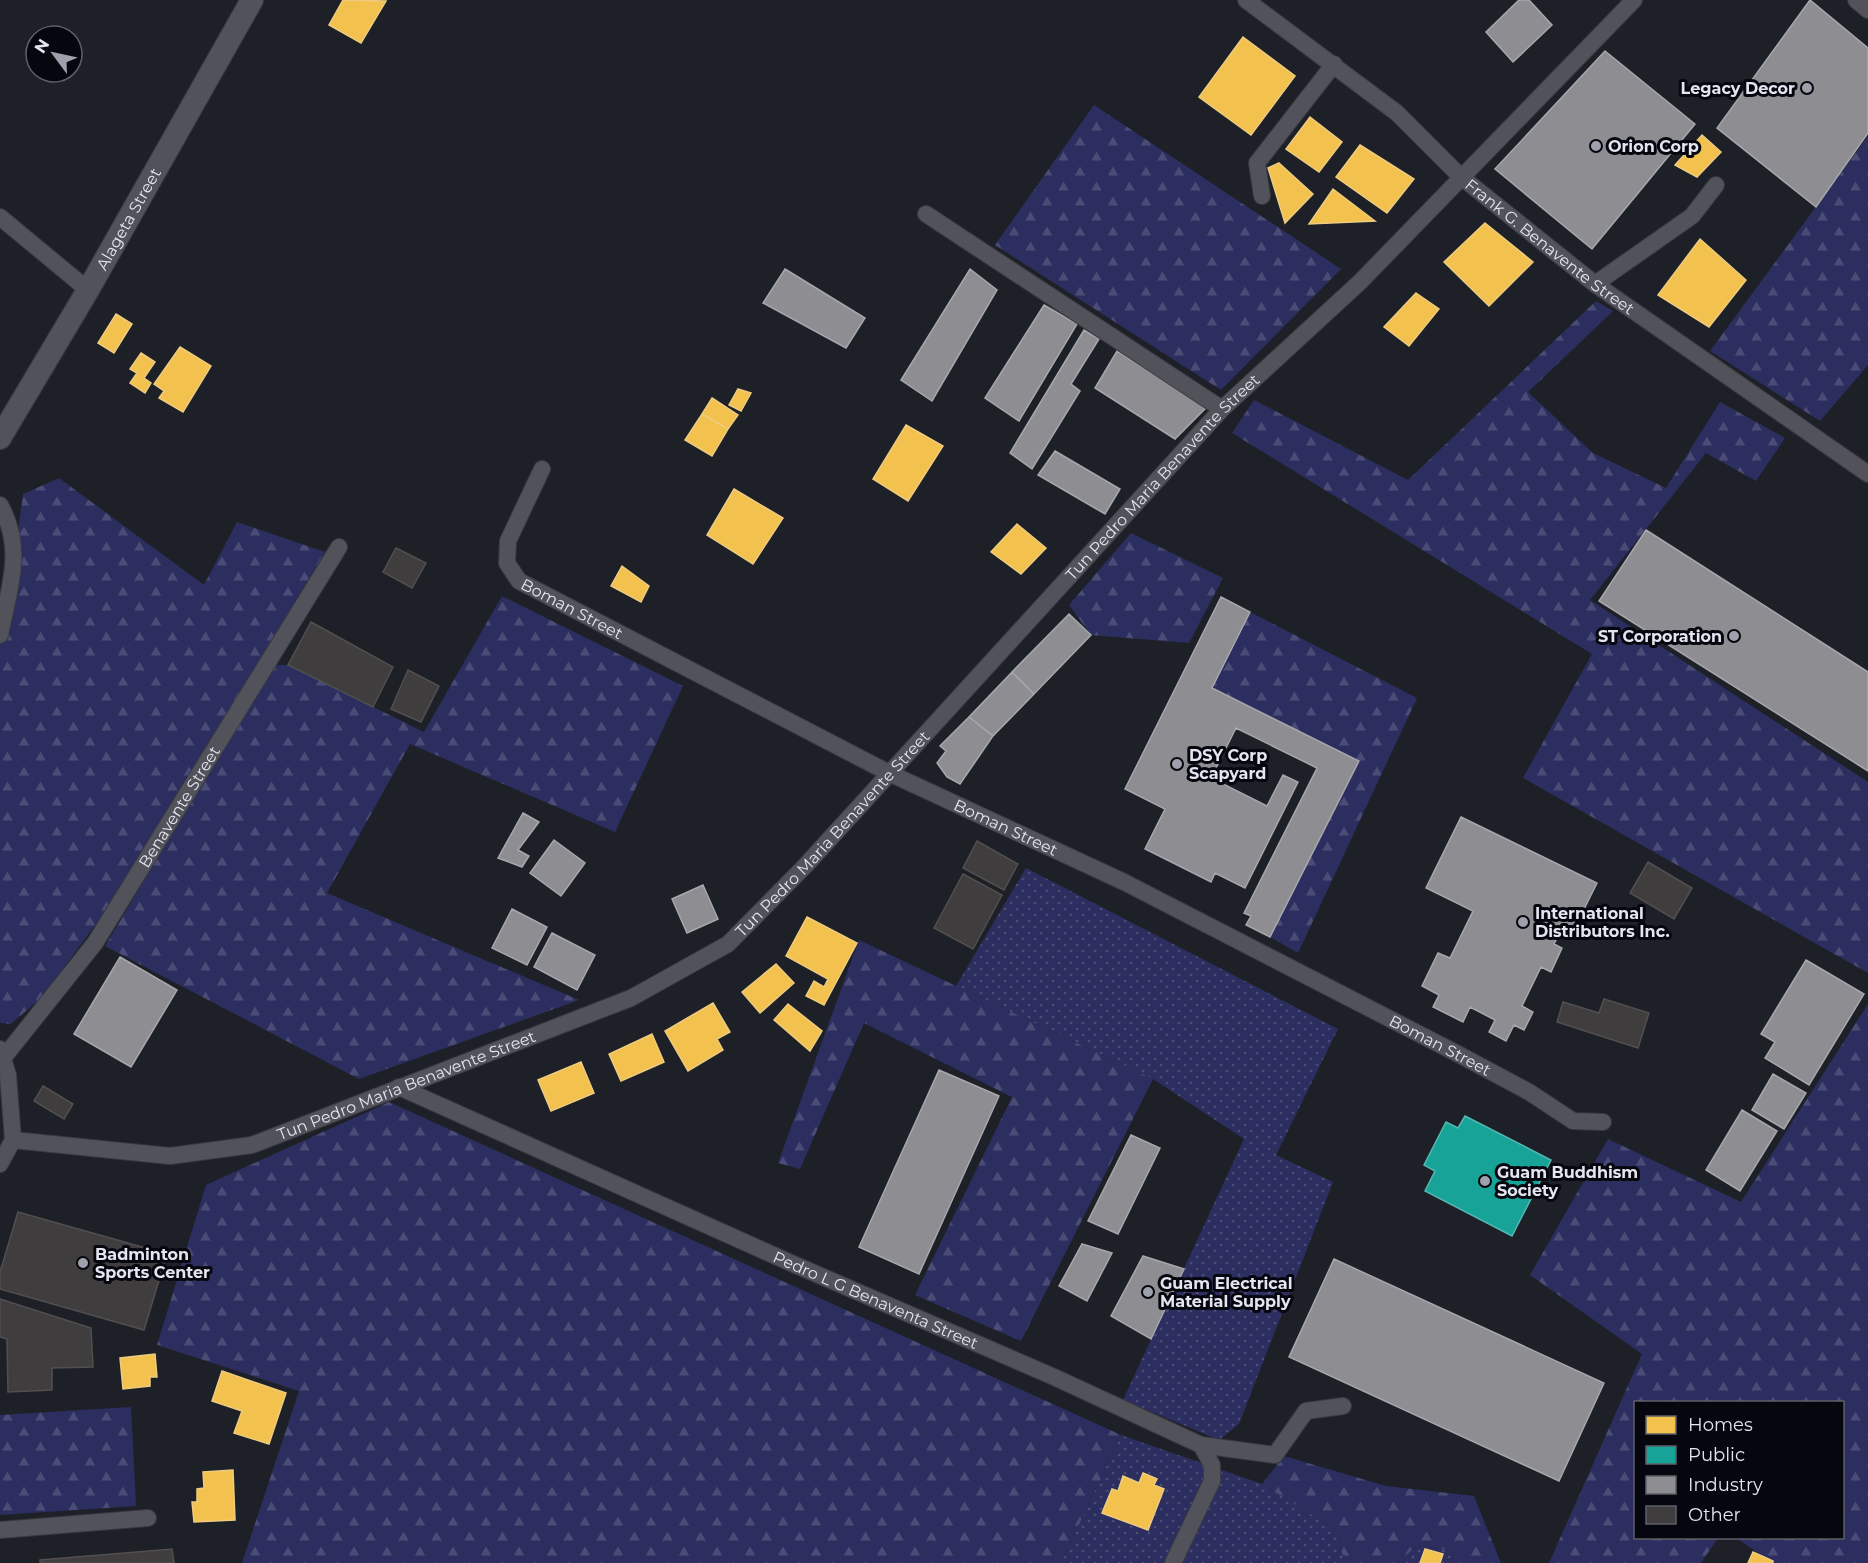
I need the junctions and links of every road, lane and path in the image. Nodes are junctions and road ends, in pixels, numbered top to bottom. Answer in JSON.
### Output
{"nodes":[{"id":1,"x":1246,"y":0,"type":"edge"},
{"id":2,"x":1634,"y":0,"type":"edge"},
{"id":3,"x":1856,"y":0,"type":"edge"},
{"id":4,"x":247,"y":2,"type":"edge"},
{"id":5,"x":1868,"y":10,"type":"edge"},
{"id":6,"x":1334,"y":64,"type":"junction"},
{"id":7,"x":1460,"y":176,"type":"junction"},
{"id":8,"x":1716,"y":185,"type":"dead end"},
{"id":9,"x":1262,"y":196,"type":"dead end"},
{"id":10,"x":926,"y":214,"type":"dead end"},
{"id":11,"x":0,"y":217,"type":"edge"},
{"id":12,"x":1595,"y":284,"type":"junction"},
{"id":13,"x":88,"y":290,"type":"junction"},
{"id":14,"x":1222,"y":408,"type":"junction"},
{"id":15,"x":0,"y":438,"type":"edge"},
{"id":16,"x":542,"y":469,"type":"dead end"},
{"id":17,"x":1868,"y":474,"type":"edge"},
{"id":18,"x":0,"y":505,"type":"edge"},
{"id":19,"x":339,"y":547,"type":"dead end"},
{"id":20,"x":0,"y":635,"type":"edge"},
{"id":21,"x":889,"y":773,"type":"junction"},
{"id":22,"x":2,"y":1053,"type":"edge"},
{"id":23,"x":399,"y":1087,"type":"junction"},
{"id":24,"x":1603,"y":1122,"type":"dead end"},
{"id":25,"x":13,"y":1140,"type":"junction"},
{"id":26,"x":0,"y":1164,"type":"edge"},
{"id":27,"x":1343,"y":1406,"type":"dead end"},
{"id":28,"x":1201,"y":1445,"type":"junction"},
{"id":29,"x":148,"y":1518,"type":"dead end"},
{"id":30,"x":0,"y":1530,"type":"edge"},
{"id":31,"x":1173,"y":1563,"type":"edge"}],
"edges":[{"from":1,"to":6,"type":"street","name":"Frank G. Benavente Street"},
{"from":2,"to":7,"type":"street","name":"Tun Pedro Maria Benavente Street"},
{"from":3,"to":5,"type":"street"},
{"from":4,"to":13,"type":"main road","name":"Alageta Street"},
{"from":6,"to":7,"type":"street","name":"Frank G. Benavente Street"},
{"from":6,"to":9,"type":"street"},
{"from":7,"to":12,"type":"street","name":"Frank G. Benavente Street"},
{"from":7,"to":14,"type":"street","name":"Tun Pedro Maria Benavente Street"},
{"from":8,"to":12,"type":"street"},
{"from":10,"to":14,"type":"street"},
{"from":11,"to":13,"type":"street"},
{"from":12,"to":17,"type":"street","name":"Frank G. Benavente Street"},
{"from":13,"to":15,"type":"main road","name":"Alageta Street"},
{"from":14,"to":21,"type":"street","name":"Tun Pedro Maria Benavente Street"},
{"from":16,"to":21,"type":"street","name":"Boman Street"},
{"from":18,"to":20,"type":"street"},
{"from":19,"to":22,"type":"street","name":"Benavente Street"},
{"from":21,"to":23,"type":"street","name":"Tun Pedro Maria Benavente Street"},
{"from":21,"to":24,"type":"street","name":"Boman Street"},
{"from":22,"to":25,"type":"street"},
{"from":23,"to":25,"type":"street","name":"Tun Pedro Maria Benavente Street"},
{"from":23,"to":28,"type":"street","name":"Pedro L G Benaventa Street"},
{"from":25,"to":26,"type":"street"},
{"from":27,"to":28,"type":"street","name":"Pedro L G Benaventa Street"},
{"from":28,"to":31,"type":"street"},
{"from":29,"to":30,"type":"street"}]}
